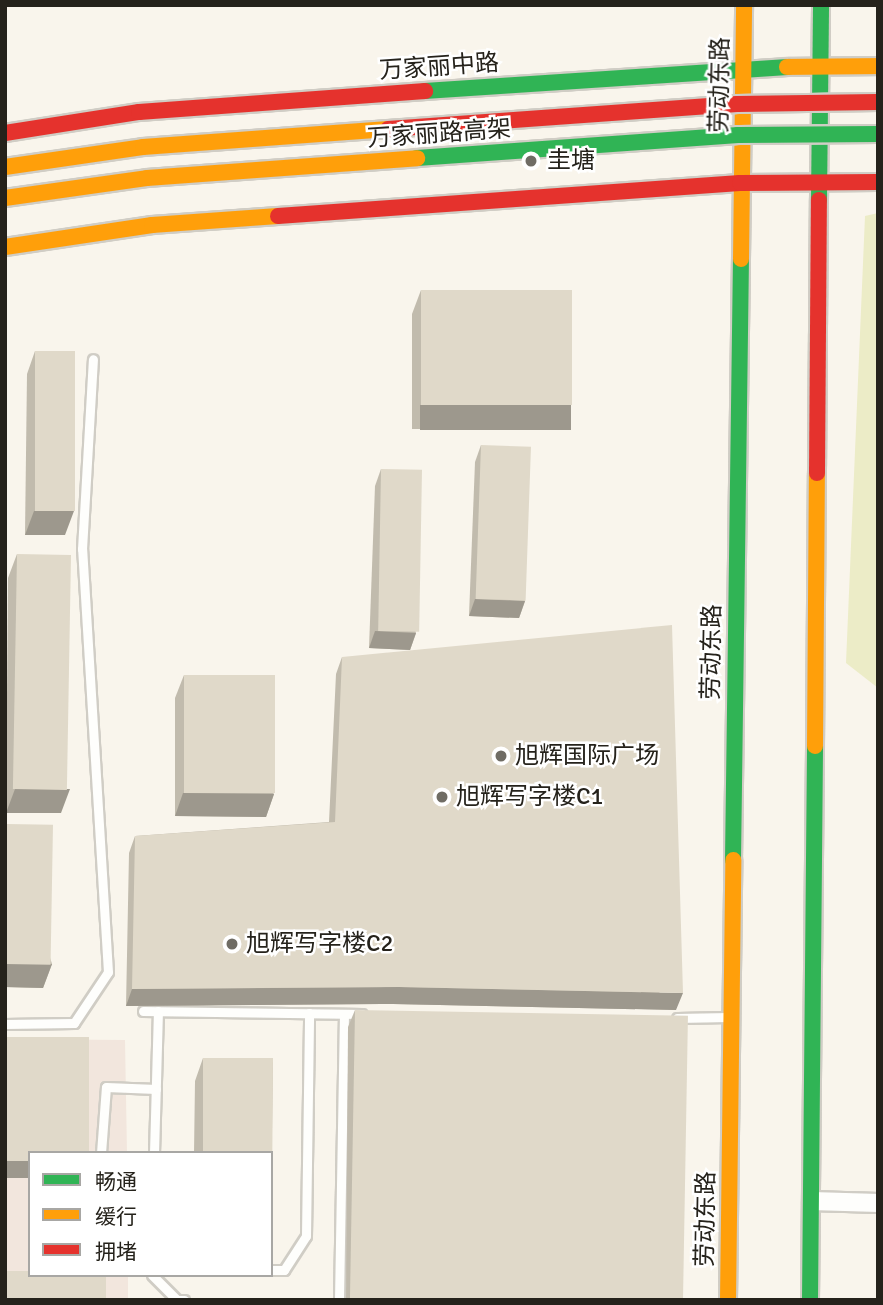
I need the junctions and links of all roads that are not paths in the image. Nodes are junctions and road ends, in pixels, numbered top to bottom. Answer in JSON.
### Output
{"nodes":[{"id":1,"x":744,"y":5,"type":"edge"},
{"id":2,"x":821,"y":5,"type":"edge"},
{"id":3,"x":821,"y":66,"type":"junction"},
{"id":4,"x":878,"y":66,"type":"edge"},
{"id":5,"x":744,"y":67,"type":"junction"},
{"id":6,"x":878,"y":102,"type":"edge"},
{"id":7,"x":5,"y":133,"type":"edge"},
{"id":8,"x":878,"y":134,"type":"edge"},
{"id":9,"x":5,"y":167,"type":"edge"},
{"id":10,"x":878,"y":182,"type":"edge"},
{"id":11,"x":740,"y":183,"type":"junction"},
{"id":12,"x":820,"y":183,"type":"junction"},
{"id":13,"x":5,"y":198,"type":"edge"},
{"id":14,"x":5,"y":247,"type":"edge"},
{"id":15,"x":93,"y":359,"type":"dead end"},
{"id":16,"x":143,"y":1011,"type":"edge"},
{"id":17,"x":158,"y":1011,"type":"junction"},
{"id":18,"x":309,"y":1013,"type":"junction"},
{"id":19,"x":344,"y":1014,"type":"junction"},
{"id":20,"x":371,"y":1014,"type":"edge"},
{"id":21,"x":731,"y":1017,"type":"junction"},
{"id":22,"x":660,"y":1019,"type":"edge"},
{"id":23,"x":5,"y":1024,"type":"edge"},
{"id":24,"x":156,"y":1089,"type":"junction"},
{"id":25,"x":101,"y":1151,"type":"edge"},
{"id":26,"x":154,"y":1151,"type":"edge"},
{"id":27,"x":812,"y":1201,"type":"junction"},
{"id":28,"x":878,"y":1203,"type":"edge"},
{"id":29,"x":273,"y":1270,"type":"edge"},
{"id":30,"x":154,"y":1277,"type":"edge"},
{"id":31,"x":184,"y":1300,"type":"edge"},
{"id":32,"x":339,"y":1300,"type":"edge"},
{"id":33,"x":728,"y":1300,"type":"edge"},
{"id":34,"x":810,"y":1300,"type":"edge"}],
"edges":[{"from":1,"to":5,"type":"main road","name":"劳动东路"},
{"from":2,"to":3,"type":"main road"},
{"from":3,"to":4,"type":"main road","name":"万家丽中路"},
{"from":3,"to":5,"type":"main road","name":"万家丽中路"},
{"from":3,"to":12,"type":"main road"},
{"from":5,"to":7,"type":"main road","name":"万家丽中路"},
{"from":5,"to":11,"type":"main road","name":"劳动东路"},
{"from":6,"to":9,"type":"main road","name":"万家丽路高架","bridge":true},
{"from":8,"to":13,"type":"main road","name":"万家丽路高架","bridge":true},
{"from":10,"to":12,"type":"main road"},
{"from":11,"to":12,"type":"main road"},
{"from":11,"to":14,"type":"main road"},
{"from":11,"to":21,"type":"main road","name":"劳动东路"},
{"from":12,"to":27,"type":"main road"},
{"from":15,"to":23,"type":"lane"},
{"from":16,"to":17,"type":"lane"},
{"from":17,"to":18,"type":"lane"},
{"from":17,"to":24,"type":"lane"},
{"from":18,"to":19,"type":"lane"},
{"from":18,"to":29,"type":"lane"},
{"from":19,"to":20,"type":"lane"},
{"from":19,"to":32,"type":"lane"},
{"from":21,"to":22,"type":"lane"},
{"from":21,"to":33,"type":"main road","name":"劳动东路"},
{"from":24,"to":25,"type":"lane"},
{"from":24,"to":26,"type":"lane"},
{"from":27,"to":28,"type":"street"},
{"from":27,"to":34,"type":"main road"},
{"from":30,"to":31,"type":"lane"}]}
